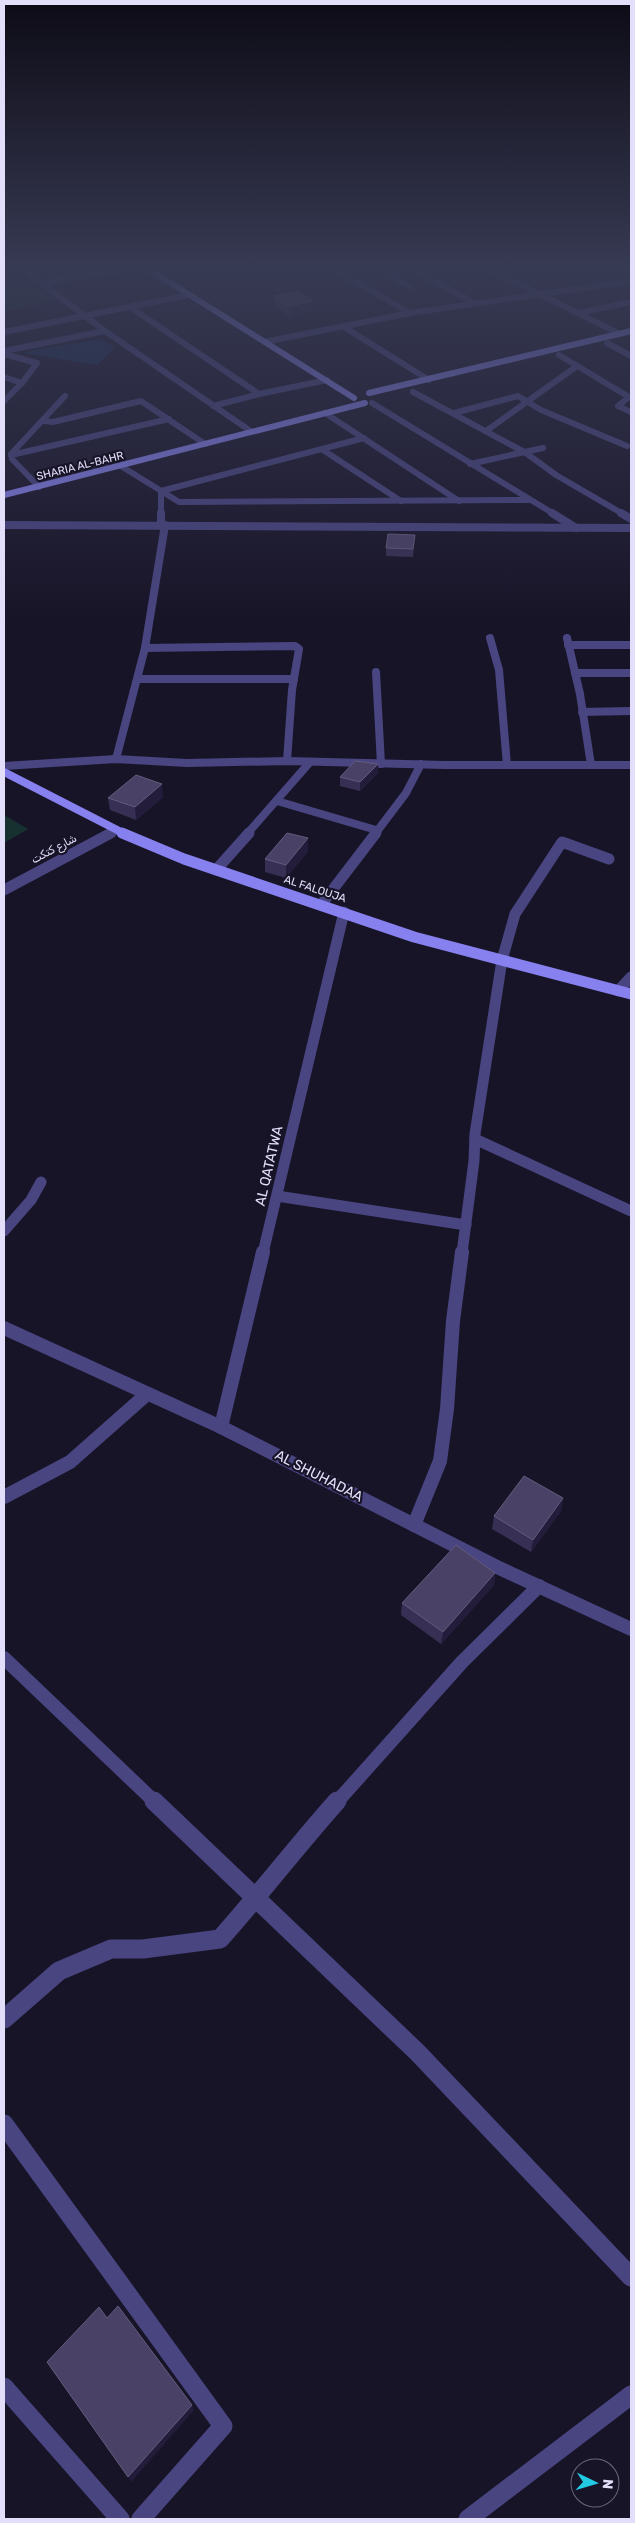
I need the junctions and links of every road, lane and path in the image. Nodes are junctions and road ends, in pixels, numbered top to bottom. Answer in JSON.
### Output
{"nodes":[{"id":1,"x":18,"y":388,"type":"edge"},
{"id":2,"x":187,"y":388,"type":"edge"},
{"id":3,"x":250,"y":388,"type":"edge"},
{"id":4,"x":289,"y":388,"type":"edge"},
{"id":5,"x":339,"y":388,"type":"edge"},
{"id":6,"x":393,"y":388,"type":"edge"},
{"id":7,"x":550,"y":388,"type":"edge"},
{"id":8,"x":613,"y":388,"type":"edge"},
{"id":9,"x":421,"y":390,"type":"dead end"},
{"id":10,"x":412,"y":392,"type":"junction"},
{"id":11,"x":369,"y":393,"type":"junction"},
{"id":12,"x":259,"y":394,"type":"junction"},
{"id":13,"x":404,"y":394,"type":"dead end"},
{"id":14,"x":65,"y":396,"type":"dead end"},
{"id":15,"x":354,"y":398,"type":"junction"},
{"id":16,"x":4,"y":402,"type":"edge"},
{"id":17,"x":529,"y":402,"type":"junction"},
{"id":18,"x":368,"y":403,"type":"junction"},
{"id":19,"x":213,"y":406,"type":"junction"},
{"id":20,"x":631,"y":412,"type":"edge"},
{"id":21,"x":325,"y":413,"type":"junction"},
{"id":22,"x":454,"y":413,"type":"junction"},
{"id":23,"x":169,"y":419,"type":"junction"},
{"id":24,"x":44,"y":421,"type":"junction"},
{"id":25,"x":249,"y":430,"type":"junction"},
{"id":26,"x":486,"y":431,"type":"junction"},
{"id":27,"x":364,"y":438,"type":"junction"},
{"id":28,"x":202,"y":442,"type":"junction"},
{"id":29,"x":627,"y":446,"type":"dead end"},
{"id":30,"x":543,"y":448,"type":"dead end"},
{"id":31,"x":323,"y":450,"type":"junction"},
{"id":32,"x":526,"y":453,"type":"junction"},
{"id":33,"x":11,"y":455,"type":"junction"},
{"id":34,"x":470,"y":464,"type":"junction"},
{"id":35,"x":121,"y":466,"type":"junction"},
{"id":36,"x":36,"y":484,"type":"junction"},
{"id":37,"x":4,"y":488,"type":"edge"},
{"id":38,"x":161,"y":491,"type":"junction"},
{"id":39,"x":4,"y":495,"type":"edge"},
{"id":40,"x":529,"y":500,"type":"junction"},
{"id":41,"x":401,"y":501,"type":"junction"},
{"id":42,"x":459,"y":501,"type":"junction"},
{"id":43,"x":631,"y":519,"type":"edge"},
{"id":44,"x":4,"y":525,"type":"edge"},
{"id":45,"x":163,"y":525,"type":"junction"},
{"id":46,"x":631,"y":528,"type":"edge"},
{"id":47,"x":576,"y":529,"type":"junction"},
{"id":48,"x":490,"y":638,"type":"dead end"},
{"id":49,"x":631,"y":645,"type":"edge"},
{"id":50,"x":145,"y":648,"type":"junction"},
{"id":51,"x":376,"y":672,"type":"dead end"},
{"id":52,"x":575,"y":673,"type":"junction"},
{"id":53,"x":631,"y":673,"type":"edge"},
{"id":54,"x":138,"y":679,"type":"dead end"},
{"id":55,"x":294,"y":680,"type":"junction"},
{"id":56,"x":631,"y":711,"type":"edge"},
{"id":57,"x":582,"y":712,"type":"junction"},
{"id":58,"x":116,"y":759,"type":"junction"},
{"id":59,"x":288,"y":761,"type":"junction"},
{"id":60,"x":310,"y":762,"type":"junction"},
{"id":61,"x":381,"y":764,"type":"junction"},
{"id":62,"x":421,"y":764,"type":"junction"},
{"id":63,"x":507,"y":765,"type":"junction"},
{"id":64,"x":591,"y":765,"type":"junction"},
{"id":65,"x":631,"y":765,"type":"edge"},
{"id":66,"x":4,"y":766,"type":"edge"},
{"id":67,"x":4,"y":772,"type":"edge"},
{"id":68,"x":277,"y":801,"type":"junction"},
{"id":69,"x":116,"y":830,"type":"junction"},
{"id":70,"x":376,"y":830,"type":"junction"},
{"id":71,"x":609,"y":859,"type":"dead end"},
{"id":72,"x":216,"y":870,"type":"junction"},
{"id":73,"x":4,"y":890,"type":"edge"},
{"id":74,"x":321,"y":905,"type":"junction"},
{"id":75,"x":344,"y":912,"type":"junction"},
{"id":76,"x":502,"y":960,"type":"junction"},
{"id":77,"x":631,"y":977,"type":"edge"},
{"id":78,"x":618,"y":990,"type":"junction"},
{"id":79,"x":631,"y":994,"type":"edge"},
{"id":80,"x":475,"y":1139,"type":"junction"},
{"id":81,"x":41,"y":1182,"type":"dead end"},
{"id":82,"x":277,"y":1196,"type":"junction"},
{"id":83,"x":631,"y":1211,"type":"edge"},
{"id":84,"x":466,"y":1225,"type":"junction"},
{"id":85,"x":4,"y":1231,"type":"edge"},
{"id":86,"x":4,"y":1328,"type":"edge"},
{"id":87,"x":147,"y":1394,"type":"junction"},
{"id":88,"x":221,"y":1426,"type":"junction"},
{"id":89,"x":4,"y":1497,"type":"edge"},
{"id":90,"x":414,"y":1525,"type":"junction"},
{"id":91,"x":539,"y":1586,"type":"junction"},
{"id":92,"x":631,"y":1629,"type":"edge"},
{"id":93,"x":4,"y":1658,"type":"edge"},
{"id":94,"x":257,"y":1897,"type":"junction"},
{"id":95,"x":4,"y":2019,"type":"edge"},
{"id":96,"x":4,"y":2124,"type":"edge"},
{"id":97,"x":631,"y":2277,"type":"edge"},
{"id":98,"x":4,"y":2386,"type":"edge"},
{"id":99,"x":631,"y":2395,"type":"edge"},
{"id":100,"x":120,"y":2519,"type":"edge"},
{"id":101,"x":141,"y":2519,"type":"edge"},
{"id":102,"x":468,"y":2519,"type":"edge"}],
"edges":[{"from":1,"to":16,"type":"street"},
{"from":2,"to":19,"type":"street"},
{"from":3,"to":12,"type":"street"},
{"from":4,"to":12,"type":"street"},
{"from":5,"to":15,"type":"main road"},
{"from":6,"to":11,"type":"main road","name":"SHARIA AL-BAHR"},
{"from":7,"to":17,"type":"street"},
{"from":8,"to":20,"type":"street"},
{"from":9,"to":10,"type":"main road"},
{"from":10,"to":13,"type":"main road"},
{"from":10,"to":22,"type":"street"},
{"from":11,"to":15,"type":"main road","name":"SHARIA AL-BAHR"},
{"from":11,"to":18,"type":"main road"},
{"from":12,"to":19,"type":"street"},
{"from":14,"to":24,"type":"street"},
{"from":15,"to":18,"type":"main road"},
{"from":15,"to":25,"type":"main road","name":"SHARIA AL-BAHR"},
{"from":17,"to":22,"type":"street"},
{"from":17,"to":26,"type":"street"},
{"from":17,"to":29,"type":"street"},
{"from":18,"to":21,"type":"main road","name":"SHARIA AL-BAHR"},
{"from":18,"to":34,"type":"street"},
{"from":19,"to":25,"type":"street"},
{"from":21,"to":25,"type":"main road","name":"SHARIA AL-BAHR"},
{"from":21,"to":27,"type":"street"},
{"from":22,"to":26,"type":"street"},
{"from":23,"to":24,"type":"street"},
{"from":23,"to":28,"type":"street"},
{"from":23,"to":33,"type":"street"},
{"from":24,"to":33,"type":"street"},
{"from":25,"to":28,"type":"main road","name":"SHARIA AL-BAHR"},
{"from":26,"to":32,"type":"street"},
{"from":27,"to":31,"type":"street"},
{"from":27,"to":42,"type":"street"},
{"from":28,"to":35,"type":"main road","name":"SHARIA AL-BAHR"},
{"from":28,"to":36,"type":"main road","name":"SHARIA AL-BAHR"},
{"from":30,"to":32,"type":"street"},
{"from":31,"to":38,"type":"street"},
{"from":31,"to":41,"type":"street"},
{"from":32,"to":34,"type":"street"},
{"from":32,"to":43,"type":"street"},
{"from":33,"to":36,"type":"street"},
{"from":34,"to":40,"type":"street"},
{"from":35,"to":36,"type":"main road","name":"SHARIA AL-BAHR"},
{"from":35,"to":38,"type":"street"},
{"from":36,"to":37,"type":"main road","name":"SHARIA AL-BAHR"},
{"from":36,"to":39,"type":"main road","name":"SHARIA AL-BAHR"},
{"from":38,"to":41,"type":"street"},
{"from":38,"to":45,"type":"street"},
{"from":40,"to":42,"type":"street"},
{"from":40,"to":47,"type":"street"},
{"from":41,"to":42,"type":"street"},
{"from":44,"to":45,"type":"street"},
{"from":45,"to":47,"type":"street"},
{"from":45,"to":50,"type":"street"},
{"from":46,"to":47,"type":"street"},
{"from":48,"to":63,"type":"street"},
{"from":49,"to":52,"type":"street"},
{"from":50,"to":55,"type":"street"},
{"from":50,"to":58,"type":"street"},
{"from":51,"to":61,"type":"street"},
{"from":52,"to":53,"type":"street"},
{"from":52,"to":57,"type":"street"},
{"from":54,"to":55,"type":"street"},
{"from":55,"to":59,"type":"street"},
{"from":56,"to":57,"type":"street"},
{"from":57,"to":64,"type":"street"},
{"from":58,"to":59,"type":"street"},
{"from":58,"to":66,"type":"street"},
{"from":59,"to":60,"type":"street"},
{"from":60,"to":61,"type":"street"},
{"from":60,"to":68,"type":"street"},
{"from":61,"to":62,"type":"street"},
{"from":62,"to":63,"type":"street"},
{"from":62,"to":70,"type":"street"},
{"from":63,"to":64,"type":"street"},
{"from":64,"to":65,"type":"street"},
{"from":67,"to":69,"type":"main road","name":"AL FALOUJA"},
{"from":68,"to":70,"type":"street"},
{"from":68,"to":72,"type":"street"},
{"from":69,"to":72,"type":"main road","name":"AL FALOUJA"},
{"from":69,"to":73,"type":"street","name":"شارع كتكت"},
{"from":70,"to":74,"type":"street"},
{"from":71,"to":76,"type":"street"},
{"from":72,"to":74,"type":"main road","name":"AL FALOUJA"},
{"from":74,"to":75,"type":"main road","name":"AL FALOUJA"},
{"from":75,"to":76,"type":"main road","name":"AL FALOUJA"},
{"from":75,"to":82,"type":"street","name":"AL QATATWA"},
{"from":76,"to":78,"type":"main road","name":"AL FALOUJA"},
{"from":76,"to":80,"type":"street"},
{"from":77,"to":78,"type":"street"},
{"from":78,"to":79,"type":"main road","name":"AL FALOUJA"},
{"from":80,"to":83,"type":"street"},
{"from":80,"to":84,"type":"street"},
{"from":81,"to":85,"type":"street"},
{"from":82,"to":84,"type":"street"},
{"from":82,"to":88,"type":"street","name":"AL QATATWA"},
{"from":84,"to":90,"type":"street"},
{"from":86,"to":87,"type":"street","name":"AL SHUHADAA"},
{"from":87,"to":88,"type":"street","name":"AL SHUHADAA"},
{"from":87,"to":89,"type":"street"},
{"from":88,"to":90,"type":"street","name":"AL SHUHADAA"},
{"from":90,"to":91,"type":"street","name":"AL SHUHADAA"},
{"from":91,"to":92,"type":"street","name":"AL SHUHADAA"},
{"from":91,"to":94,"type":"street"},
{"from":93,"to":94,"type":"street"},
{"from":94,"to":95,"type":"street"},
{"from":94,"to":97,"type":"street"},
{"from":96,"to":101,"type":"street"},
{"from":98,"to":100,"type":"street"},
{"from":99,"to":102,"type":"street"}]}
